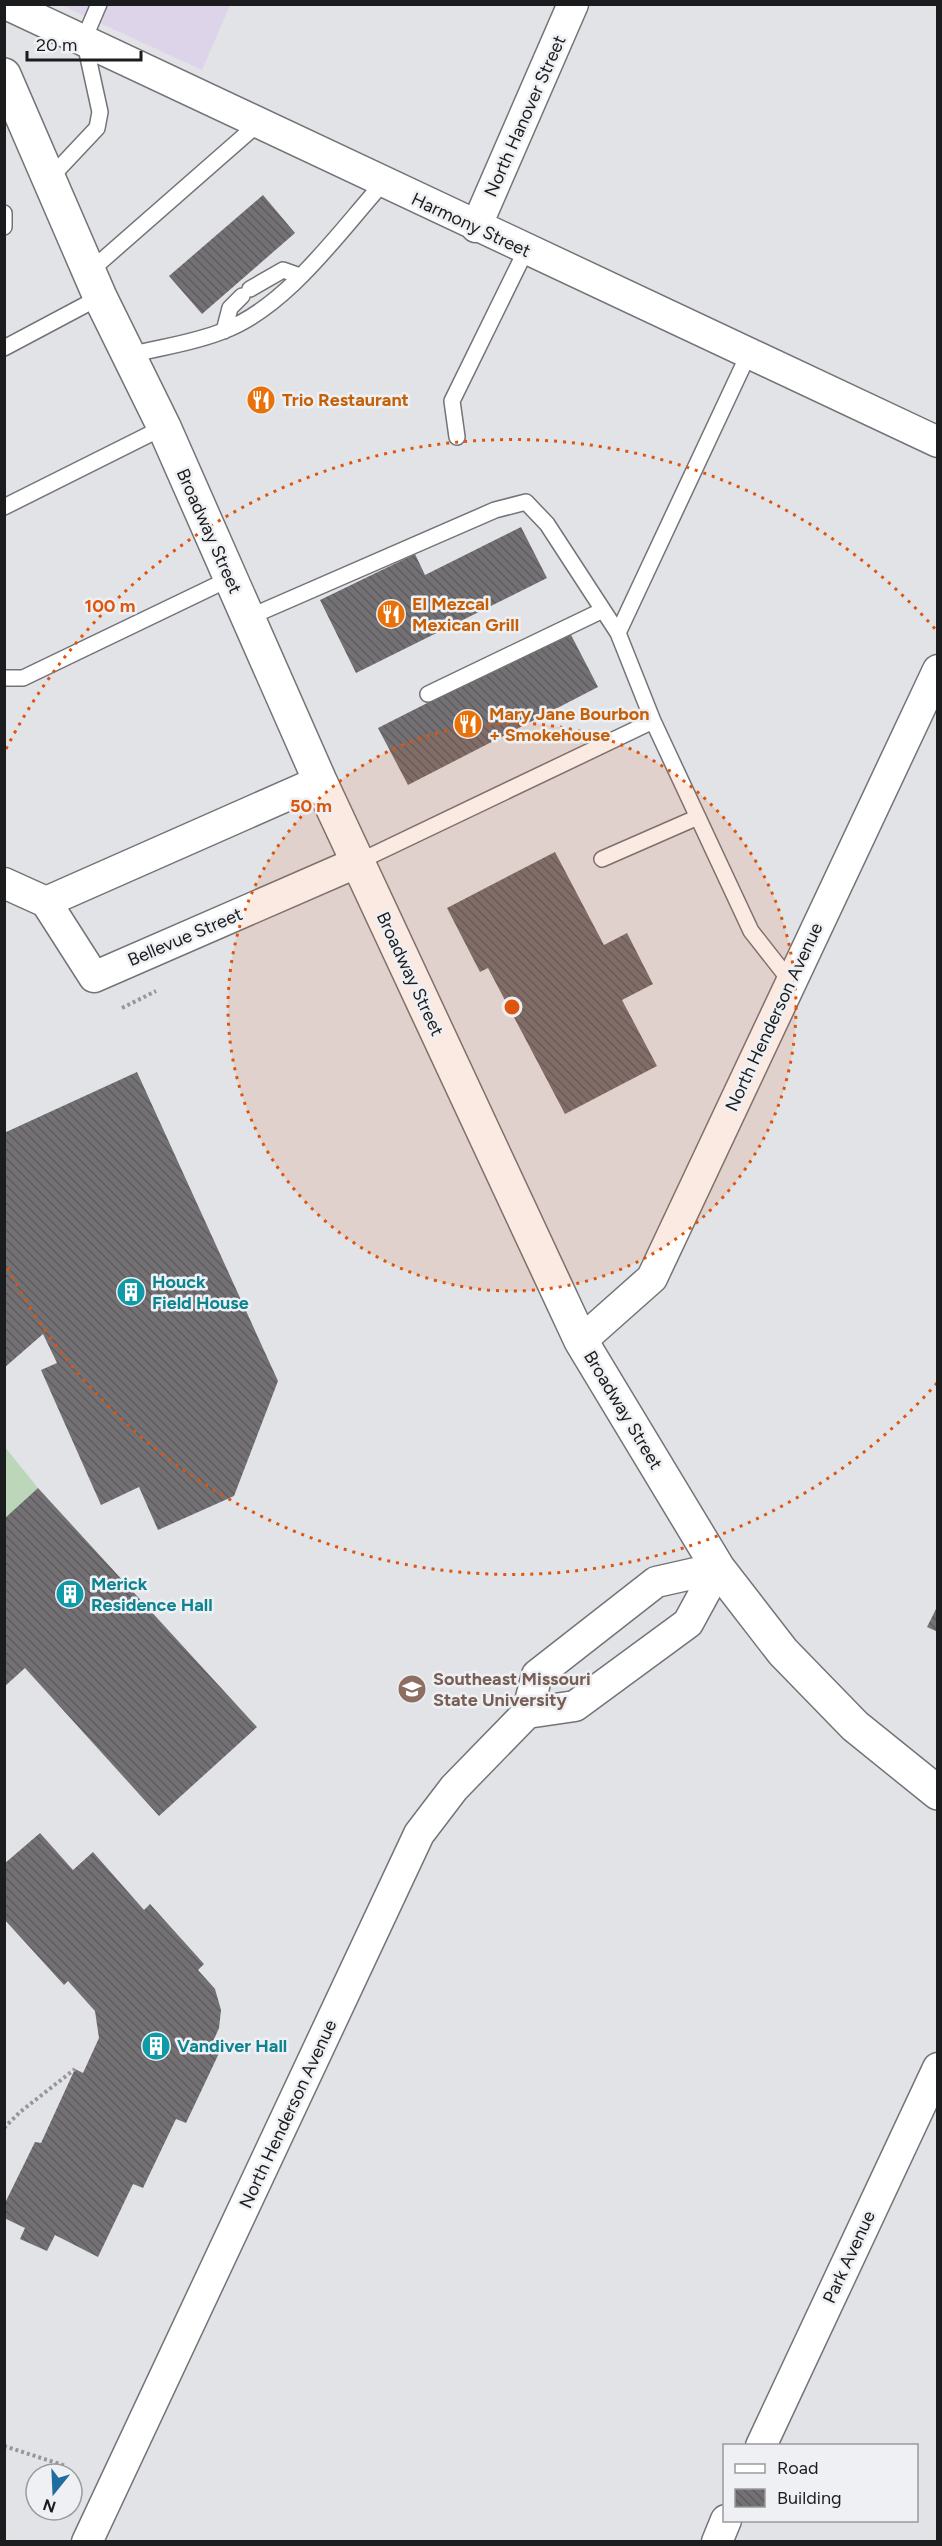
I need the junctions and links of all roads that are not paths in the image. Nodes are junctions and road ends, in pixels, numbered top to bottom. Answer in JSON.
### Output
{"nodes":[{"id":1,"x":6,"y":4,"type":"edge"},
{"id":2,"x":99,"y":4,"type":"edge"},
{"id":3,"x":573,"y":4,"type":"edge"},
{"id":4,"x":84,"y":39,"type":"junction"},
{"id":5,"x":4,"y":75,"type":"edge"},
{"id":6,"x":259,"y":123,"type":"junction"},
{"id":7,"x":49,"y":179,"type":"junction"},
{"id":8,"x":383,"y":183,"type":"junction"},
{"id":9,"x":4,"y":213,"type":"edge"},
{"id":10,"x":4,"y":227,"type":"edge"},
{"id":11,"x":476,"y":227,"type":"junction"},
{"id":12,"x":526,"y":250,"type":"junction"},
{"id":13,"x":300,"y":276,"type":"junction"},
{"id":14,"x":95,"y":284,"type":"junction"},
{"id":15,"x":224,"y":331,"type":"junction"},
{"id":16,"x":4,"y":348,"type":"edge"},
{"id":17,"x":749,"y":353,"type":"junction"},
{"id":18,"x":130,"y":355,"type":"junction"},
{"id":19,"x":164,"y":427,"type":"junction"},
{"id":20,"x":457,"y":438,"type":"dead end"},
{"id":21,"x":938,"y":442,"type":"edge"},
{"id":22,"x":4,"y":507,"type":"edge"},
{"id":23,"x":229,"y":579,"type":"junction"},
{"id":24,"x":601,"y":611,"type":"junction"},
{"id":25,"x":247,"y":618,"type":"junction"},
{"id":26,"x":618,"y":633,"type":"junction"},
{"id":27,"x":938,"y":670,"type":"edge"},
{"id":28,"x":4,"y":678,"type":"edge"},
{"id":29,"x":428,"y":694,"type":"dead end"},
{"id":30,"x":653,"y":721,"type":"junction"},
{"id":31,"x":320,"y":781,"type":"junction"},
{"id":32,"x":698,"y":817,"type":"junction"},
{"id":33,"x":602,"y":859,"type":"dead end"},
{"id":34,"x":358,"y":862,"type":"junction"},
{"id":35,"x":5,"y":882,"type":"edge"},
{"id":36,"x":46,"y":902,"type":"junction"},
{"id":37,"x":791,"y":982,"type":"junction"},
{"id":38,"x":581,"y":1341,"type":"junction"},
{"id":39,"x":718,"y":1568,"type":"junction"},
{"id":40,"x":527,"y":1713,"type":"junction"},
{"id":41,"x":938,"y":1793,"type":"edge"},
{"id":42,"x":938,"y":2068,"type":"edge"},
{"id":43,"x":761,"y":2444,"type":"edge"},
{"id":44,"x":725,"y":2522,"type":"edge"},
{"id":45,"x":87,"y":2541,"type":"edge"},
{"id":46,"x":717,"y":2541,"type":"edge"}],
"edges":[{"from":1,"to":4,"type":"street","name":"Harmony Street"},
{"from":2,"to":4,"type":"lane"},
{"from":3,"to":11,"type":"street","name":"North Hanover Street"},
{"from":4,"to":6,"type":"street","name":"Harmony Street"},
{"from":4,"to":7,"type":"lane"},
{"from":5,"to":7,"type":"main road","name":"Broadway Street"},
{"from":6,"to":8,"type":"street","name":"Harmony Street"},
{"from":6,"to":14,"type":"lane"},
{"from":7,"to":14,"type":"main road","name":"Broadway Street"},
{"from":8,"to":11,"type":"street","name":"Harmony Street"},
{"from":8,"to":13,"type":"lane"},
{"from":9,"to":10,"type":"lane"},
{"from":11,"to":12,"type":"street","name":"Harmony Street"},
{"from":12,"to":17,"type":"street","name":"Harmony Street"},
{"from":12,"to":20,"type":"lane"},
{"from":13,"to":15,"type":"lane"},
{"from":13,"to":15,"type":"lane"},
{"from":14,"to":16,"type":"lane"},
{"from":14,"to":18,"type":"main road","name":"Broadway Street"},
{"from":15,"to":18,"type":"lane"},
{"from":17,"to":21,"type":"street","name":"Harmony Street"},
{"from":17,"to":26,"type":"lane"},
{"from":18,"to":19,"type":"main road","name":"Broadway Street"},
{"from":19,"to":22,"type":"lane"},
{"from":19,"to":23,"type":"main road","name":"Broadway Street"},
{"from":23,"to":25,"type":"main road","name":"Broadway Street"},
{"from":23,"to":28,"type":"lane"},
{"from":24,"to":25,"type":"lane"},
{"from":24,"to":26,"type":"lane"},
{"from":24,"to":29,"type":"lane"},
{"from":25,"to":31,"type":"main road","name":"Broadway Street"},
{"from":26,"to":30,"type":"lane"},
{"from":27,"to":37,"type":"street","name":"North Henderson Avenue"},
{"from":30,"to":32,"type":"lane"},
{"from":30,"to":34,"type":"lane"},
{"from":31,"to":34,"type":"main road","name":"Broadway Street"},
{"from":31,"to":36,"type":"street"},
{"from":32,"to":33,"type":"lane"},
{"from":32,"to":37,"type":"lane"},
{"from":34,"to":36,"type":"street","name":"Bellevue Street"},
{"from":34,"to":38,"type":"main road","name":"Broadway Street"},
{"from":35,"to":36,"type":"street"},
{"from":37,"to":38,"type":"street","name":"North Henderson Avenue"},
{"from":38,"to":39,"type":"main road","name":"Broadway Street"},
{"from":39,"to":40,"type":"street"},
{"from":39,"to":40,"type":"street","name":"North Henderson Avenue"},
{"from":39,"to":41,"type":"main road","name":"Broadway Street"},
{"from":40,"to":45,"type":"street","name":"North Henderson Avenue"},
{"from":42,"to":43,"type":"street","name":"Park Avenue"},
{"from":44,"to":46,"type":"street"}]}
